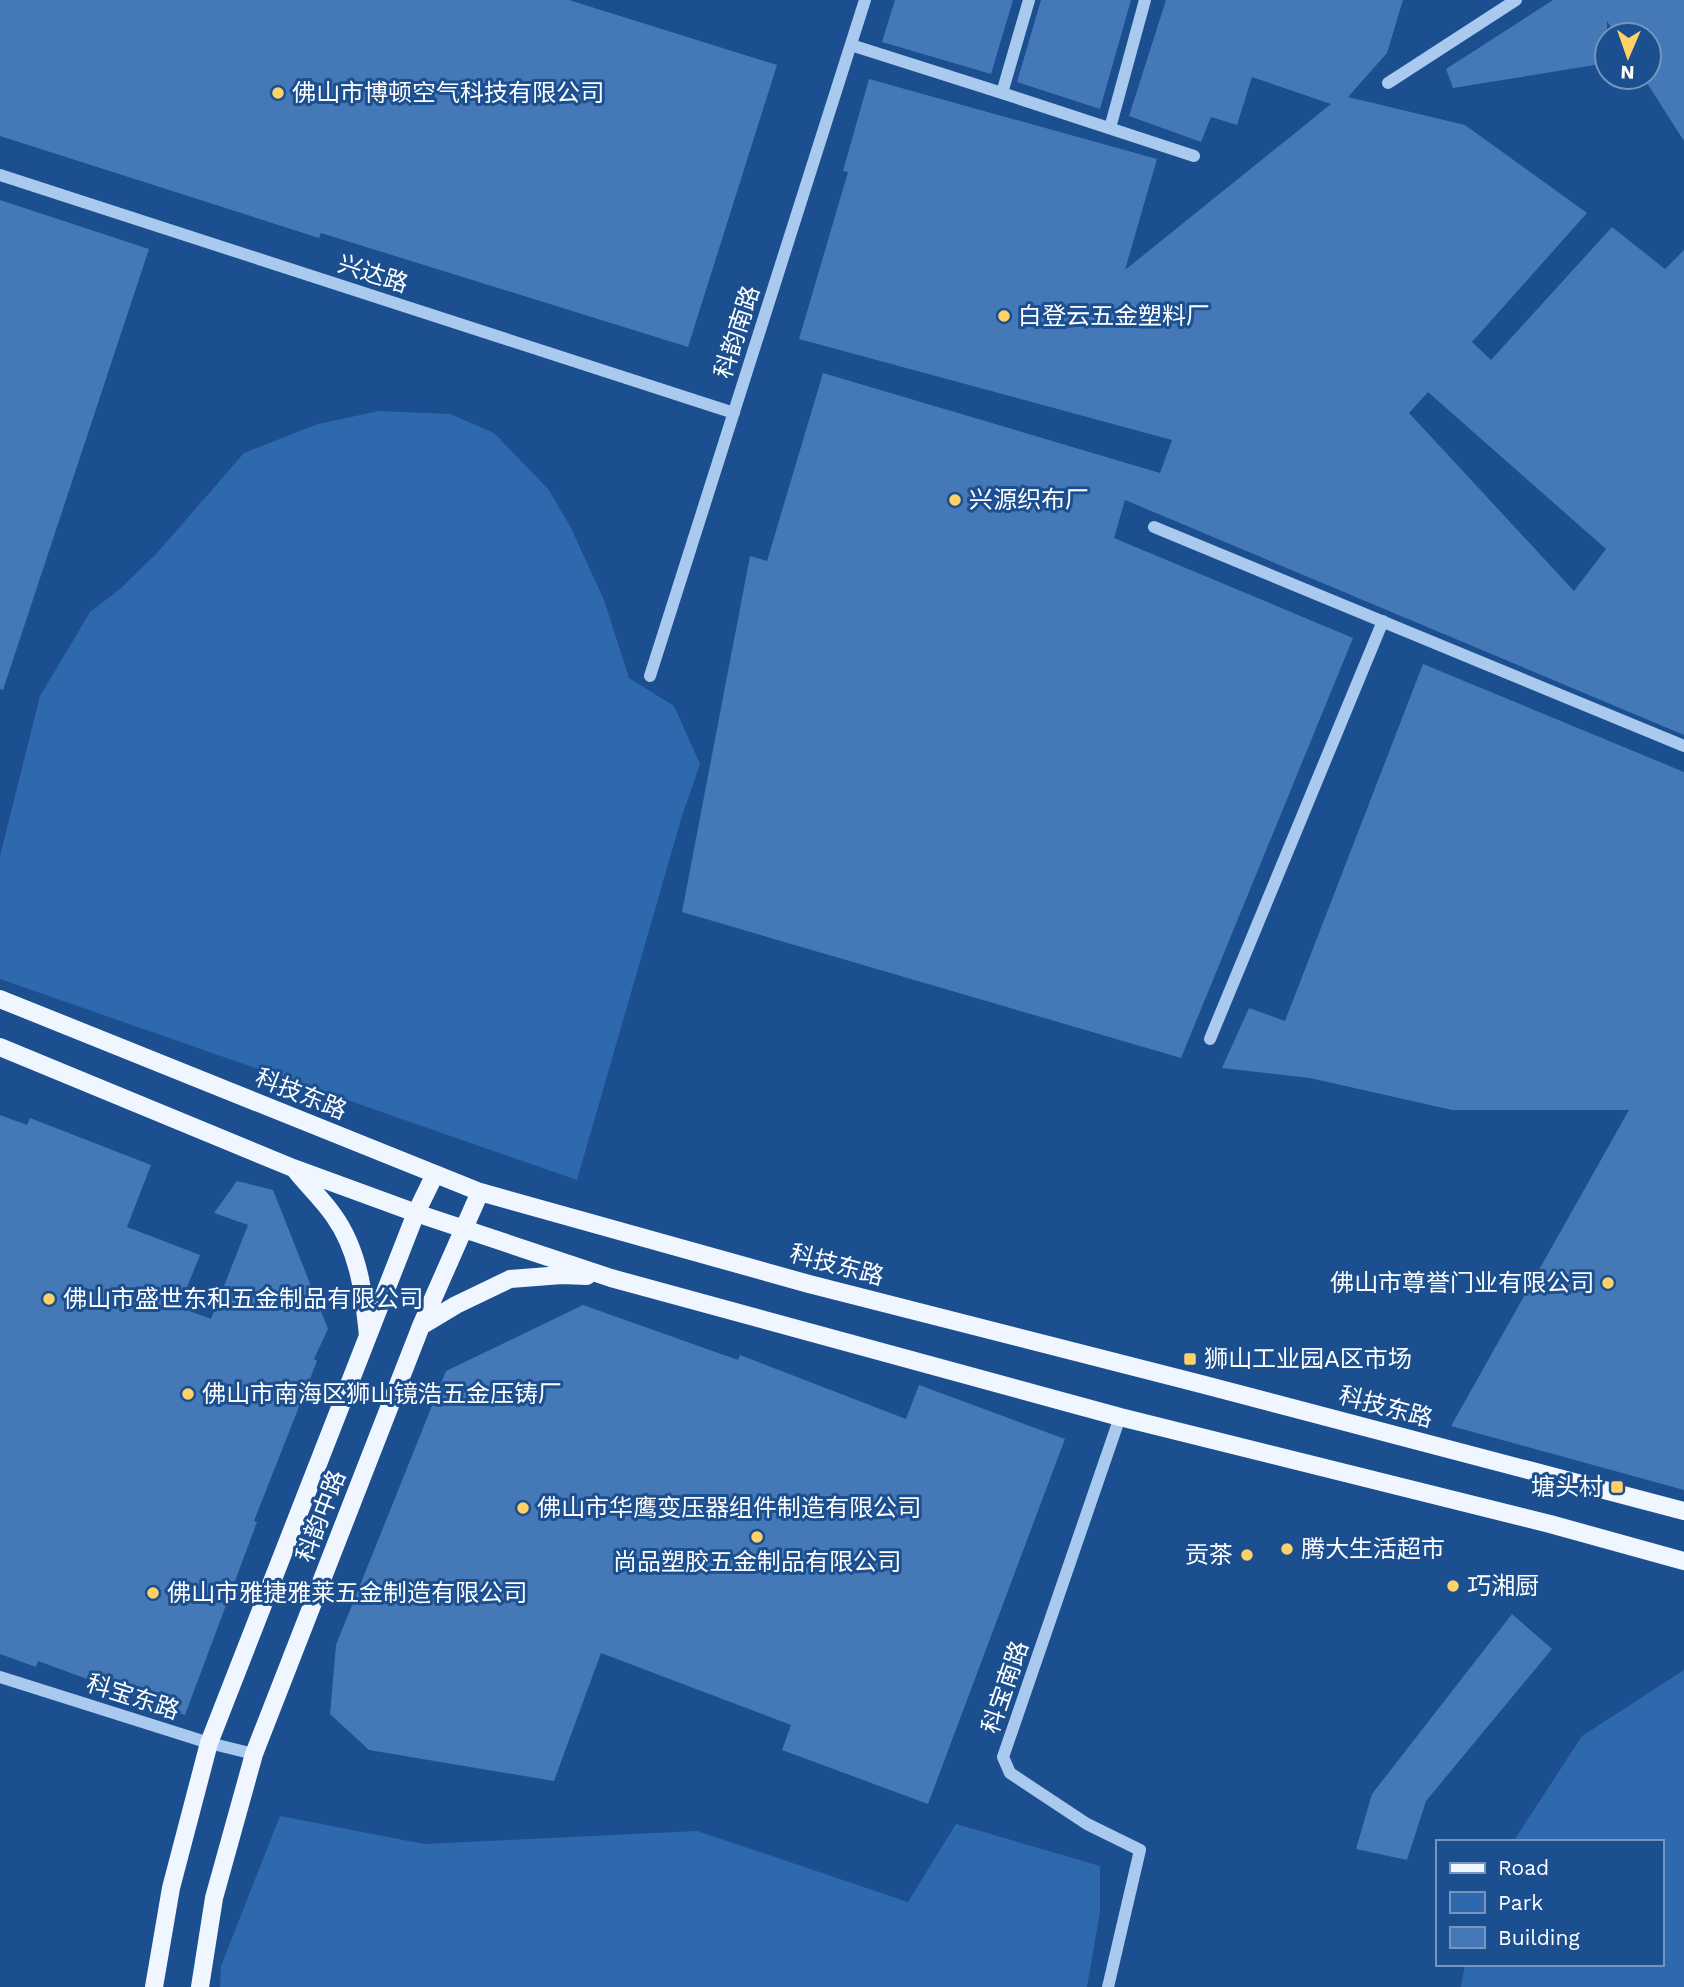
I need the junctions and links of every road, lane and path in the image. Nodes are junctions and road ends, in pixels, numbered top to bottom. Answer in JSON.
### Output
{"nodes":[{"id":1,"x":865,"y":0,"type":"edge"},
{"id":2,"x":1029,"y":0,"type":"edge"},
{"id":3,"x":1145,"y":0,"type":"edge"},
{"id":4,"x":1516,"y":0,"type":"edge"},
{"id":5,"x":851,"y":45,"type":"junction"},
{"id":6,"x":1388,"y":83,"type":"dead end"},
{"id":7,"x":1002,"y":93,"type":"junction"},
{"id":8,"x":1110,"y":128,"type":"junction"},
{"id":9,"x":1194,"y":156,"type":"dead end"},
{"id":10,"x":0,"y":175,"type":"edge"},
{"id":11,"x":734,"y":413,"type":"junction"},
{"id":12,"x":1154,"y":527,"type":"dead end"},
{"id":13,"x":1383,"y":621,"type":"junction"},
{"id":14,"x":650,"y":676,"type":"dead end"},
{"id":15,"x":1684,"y":746,"type":"edge"},
{"id":16,"x":0,"y":999,"type":"edge"},
{"id":17,"x":1210,"y":1039,"type":"dead end"},
{"id":18,"x":0,"y":1047,"type":"edge"},
{"id":19,"x":293,"y":1168,"type":"junction"},
{"id":20,"x":435,"y":1174,"type":"junction"},
{"id":21,"x":480,"y":1192,"type":"junction"},
{"id":22,"x":416,"y":1213,"type":"junction"},
{"id":23,"x":464,"y":1230,"type":"junction"},
{"id":24,"x":611,"y":1278,"type":"junction"},
{"id":25,"x":421,"y":1326,"type":"junction"},
{"id":26,"x":368,"y":1339,"type":"junction"},
{"id":27,"x":1121,"y":1418,"type":"junction"},
{"id":28,"x":1684,"y":1511,"type":"edge"},
{"id":29,"x":1684,"y":1561,"type":"edge"},
{"id":30,"x":0,"y":1677,"type":"edge"},
{"id":31,"x":209,"y":1743,"type":"junction"},
{"id":32,"x":254,"y":1754,"type":"junction"},
{"id":33,"x":154,"y":1987,"type":"edge"},
{"id":34,"x":200,"y":1987,"type":"edge"},
{"id":35,"x":1108,"y":1987,"type":"edge"}],
"edges":[{"from":1,"to":5,"type":"street","name":"科韵南路"},
{"from":2,"to":7,"type":"street"},
{"from":3,"to":8,"type":"street"},
{"from":4,"to":6,"type":"street"},
{"from":5,"to":7,"type":"street"},
{"from":5,"to":11,"type":"street","name":"科韵南路"},
{"from":7,"to":8,"type":"street"},
{"from":8,"to":9,"type":"street"},
{"from":10,"to":11,"type":"street","name":"兴达路"},
{"from":11,"to":14,"type":"street","name":"科韵南路"},
{"from":12,"to":13,"type":"street"},
{"from":13,"to":15,"type":"street"},
{"from":13,"to":17,"type":"street"},
{"from":16,"to":20,"type":"main road","name":"科技东路"},
{"from":18,"to":19,"type":"main road"},
{"from":19,"to":22,"type":"main road"},
{"from":19,"to":26,"type":"main road"},
{"from":20,"to":21,"type":"main road","name":"科技东路"},
{"from":20,"to":22,"type":"main road"},
{"from":21,"to":23,"type":"main road","name":"科韵中路"},
{"from":21,"to":28,"type":"main road","name":"科技东路"},
{"from":22,"to":23,"type":"main road"},
{"from":22,"to":26,"type":"main road"},
{"from":23,"to":24,"type":"main road"},
{"from":23,"to":25,"type":"main road","name":"科韵中路"},
{"from":24,"to":25,"type":"main road"},
{"from":24,"to":27,"type":"main road"},
{"from":25,"to":32,"type":"main road","name":"科韵中路"},
{"from":26,"to":31,"type":"main road"},
{"from":27,"to":29,"type":"main road"},
{"from":27,"to":35,"type":"street","name":"科宝南路"},
{"from":30,"to":31,"type":"street","name":"科宝东路"},
{"from":31,"to":32,"type":"street","name":"科宝东路"},
{"from":31,"to":33,"type":"main road"},
{"from":32,"to":34,"type":"main road","name":"科韵中路"}]}
